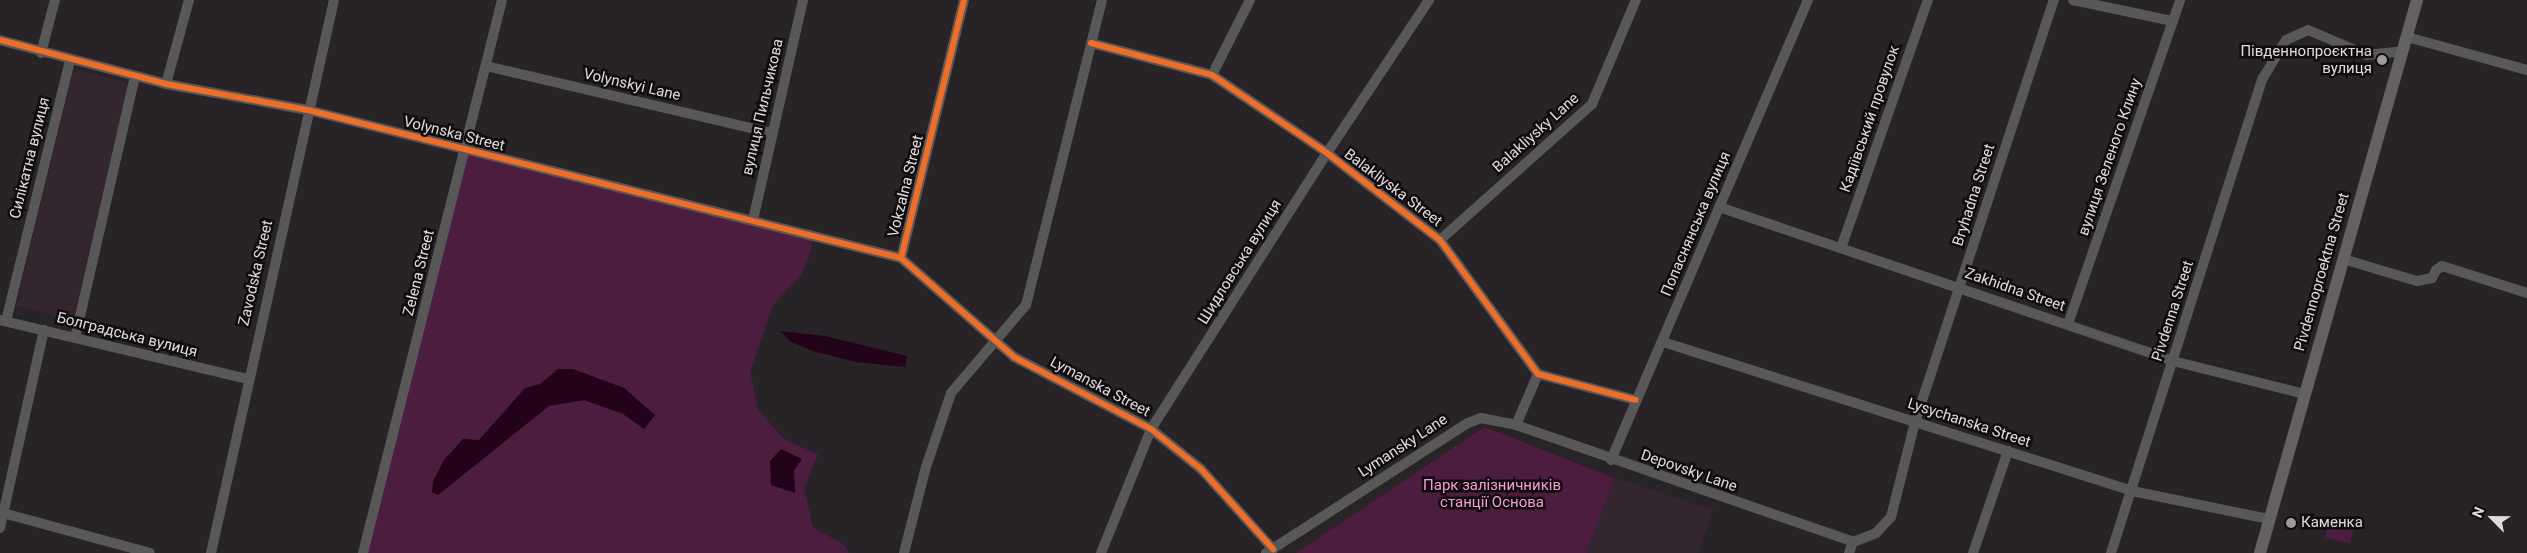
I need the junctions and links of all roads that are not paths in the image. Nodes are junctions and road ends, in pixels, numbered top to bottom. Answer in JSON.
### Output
{"nodes":[{"id":1,"x":55,"y":0,"type":"edge"},
{"id":2,"x":189,"y":0,"type":"edge"},
{"id":3,"x":334,"y":0,"type":"edge"},
{"id":4,"x":502,"y":0,"type":"edge"},
{"id":5,"x":803,"y":0,"type":"edge"},
{"id":6,"x":964,"y":0,"type":"edge"},
{"id":7,"x":1102,"y":0,"type":"edge"},
{"id":8,"x":1250,"y":0,"type":"edge"},
{"id":9,"x":1429,"y":0,"type":"edge"},
{"id":10,"x":1636,"y":0,"type":"edge"},
{"id":11,"x":1808,"y":0,"type":"edge"},
{"id":12,"x":1928,"y":0,"type":"edge"},
{"id":13,"x":2054,"y":0,"type":"edge"},
{"id":14,"x":2073,"y":0,"type":"edge"},
{"id":15,"x":2180,"y":0,"type":"edge"},
{"id":16,"x":2417,"y":0,"type":"edge"},
{"id":17,"x":2173,"y":21,"type":"junction"},
{"id":18,"x":2407,"y":37,"type":"junction"},
{"id":19,"x":0,"y":40,"type":"edge"},
{"id":20,"x":1091,"y":44,"type":"junction"},
{"id":21,"x":2403,"y":51,"type":"junction"},
{"id":22,"x":41,"y":53,"type":"junction"},
{"id":23,"x":70,"y":60,"type":"junction"},
{"id":24,"x":486,"y":66,"type":"junction"},
{"id":25,"x":2527,"y":70,"type":"edge"},
{"id":26,"x":1212,"y":75,"type":"junction"},
{"id":27,"x":135,"y":76,"type":"junction"},
{"id":28,"x":166,"y":84,"type":"junction"},
{"id":29,"x":308,"y":110,"type":"junction"},
{"id":30,"x":772,"y":133,"type":"junction"},
{"id":31,"x":466,"y":150,"type":"junction"},
{"id":32,"x":1327,"y":153,"type":"junction"},
{"id":33,"x":1719,"y":207,"type":"junction"},
{"id":34,"x":753,"y":220,"type":"junction"},
{"id":35,"x":1440,"y":240,"type":"junction"},
{"id":36,"x":1842,"y":248,"type":"junction"},
{"id":37,"x":901,"y":258,"type":"junction"},
{"id":38,"x":2343,"y":259,"type":"junction"},
{"id":39,"x":1959,"y":287,"type":"junction"},
{"id":40,"x":2527,"y":293,"type":"edge"},
{"id":41,"x":3,"y":320,"type":"edge"},
{"id":42,"x":2068,"y":324,"type":"junction"},
{"id":43,"x":44,"y":330,"type":"junction"},
{"id":44,"x":75,"y":338,"type":"junction"},
{"id":45,"x":996,"y":339,"type":"junction"},
{"id":46,"x":1663,"y":342,"type":"junction"},
{"id":47,"x":2173,"y":361,"type":"junction"},
{"id":48,"x":1538,"y":374,"type":"junction"},
{"id":49,"x":247,"y":380,"type":"junction"},
{"id":50,"x":2304,"y":394,"type":"junction"},
{"id":51,"x":1636,"y":400,"type":"junction"},
{"id":52,"x":1915,"y":422,"type":"junction"},
{"id":53,"x":1516,"y":425,"type":"junction"},
{"id":54,"x":1151,"y":429,"type":"junction"},
{"id":55,"x":2008,"y":451,"type":"junction"},
{"id":56,"x":1611,"y":460,"type":"junction"},
{"id":57,"x":2132,"y":491,"type":"junction"},
{"id":58,"x":3,"y":514,"type":"junction"},
{"id":59,"x":2269,"y":518,"type":"junction"},
{"id":60,"x":0,"y":528,"type":"edge"},
{"id":61,"x":1852,"y":542,"type":"junction"},
{"id":62,"x":1269,"y":551,"type":"edge"},
{"id":63,"x":150,"y":553,"type":"edge"},
{"id":64,"x":211,"y":553,"type":"edge"},
{"id":65,"x":363,"y":553,"type":"edge"},
{"id":66,"x":904,"y":553,"type":"edge"},
{"id":67,"x":1101,"y":553,"type":"edge"},
{"id":68,"x":1849,"y":553,"type":"edge"},
{"id":69,"x":1973,"y":553,"type":"edge"},
{"id":70,"x":2111,"y":553,"type":"edge"},
{"id":71,"x":2260,"y":553,"type":"edge"}],
"edges":[{"from":1,"to":22,"type":"street"},
{"from":2,"to":28,"type":"street"},
{"from":3,"to":29,"type":"street","name":"Zavodska Street"},
{"from":4,"to":24,"type":"street","name":"Zelena Street"},
{"from":5,"to":30,"type":"street","name":"вулиця Пильчикова"},
{"from":6,"to":37,"type":"street","name":"Vokzalna Street"},
{"from":7,"to":20,"type":"street"},
{"from":8,"to":26,"type":"street"},
{"from":9,"to":32,"type":"street","name":"Шидловська вулиця"},
{"from":10,"to":35,"type":"street","name":"Balakliysky Lane"},
{"from":11,"to":33,"type":"street","name":"Попаснянська вулиця"},
{"from":12,"to":36,"type":"street","name":"Кадіївський провулок"},
{"from":13,"to":39,"type":"street","name":"Bryhadna Street"},
{"from":14,"to":17,"type":"street"},
{"from":15,"to":17,"type":"street","name":"вулиця Зеленого Клину"},
{"from":16,"to":18,"type":"main road","name":"Pivdennoproektna Street"},
{"from":17,"to":42,"type":"street","name":"вулиця Зеленого Клину"},
{"from":18,"to":21,"type":"main road","name":"Pivdennoproektna Street"},
{"from":18,"to":25,"type":"street"},
{"from":19,"to":22,"type":"street","name":"Volynska Street"},
{"from":20,"to":26,"type":"street","name":"Balakliyska Street"},
{"from":20,"to":45,"type":"street"},
{"from":21,"to":38,"type":"main road","name":"Pivdennoproektna Street"},
{"from":21,"to":47,"type":"street","name":"Pivdenna Street"},
{"from":22,"to":23,"type":"street","name":"Volynska Street"},
{"from":23,"to":27,"type":"street","name":"Volynska Street"},
{"from":23,"to":41,"type":"street","name":"Силікатна вулиця"},
{"from":24,"to":30,"type":"street","name":"Volynskyi Lane"},
{"from":24,"to":31,"type":"street","name":"Zelena Street"},
{"from":26,"to":32,"type":"street","name":"Balakliyska Street"},
{"from":27,"to":28,"type":"street","name":"Volynska Street"},
{"from":27,"to":44,"type":"street"},
{"from":28,"to":29,"type":"street","name":"Volynska Street"},
{"from":29,"to":31,"type":"street","name":"Volynska Street"},
{"from":29,"to":49,"type":"street","name":"Zavodska Street"},
{"from":30,"to":34,"type":"street","name":"вулиця Пильчикова"},
{"from":31,"to":34,"type":"street","name":"Volynska Street"},
{"from":31,"to":65,"type":"street","name":"Zelena Street"},
{"from":32,"to":35,"type":"street","name":"Balakliyska Street"},
{"from":32,"to":54,"type":"street","name":"Шидловська вулиця"},
{"from":33,"to":36,"type":"street","name":"Zakhidna Street"},
{"from":33,"to":46,"type":"street","name":"Попаснянська вулиця"},
{"from":34,"to":37,"type":"street","name":"Volynska Street"},
{"from":35,"to":48,"type":"street","name":"Balakliyska Street"},
{"from":36,"to":39,"type":"street","name":"Zakhidna Street"},
{"from":37,"to":45,"type":"street","name":"Vokzalna Street"},
{"from":38,"to":40,"type":"street"},
{"from":38,"to":50,"type":"main road","name":"Pivdennoproektna Street"},
{"from":39,"to":42,"type":"street","name":"Zakhidna Street"},
{"from":39,"to":52,"type":"street","name":"Bryhadna Street"},
{"from":41,"to":43,"type":"street","name":"Болградська вулиця"},
{"from":42,"to":47,"type":"street","name":"Zakhidna Street"},
{"from":43,"to":44,"type":"street","name":"Болградська вулиця"},
{"from":43,"to":58,"type":"street"},
{"from":44,"to":49,"type":"street","name":"Болградська вулиця"},
{"from":45,"to":54,"type":"street","name":"Lymanska Street"},
{"from":45,"to":66,"type":"street"},
{"from":46,"to":51,"type":"street","name":"Попаснянська вулиця"},
{"from":46,"to":52,"type":"street","name":"Lysychanska Street"},
{"from":47,"to":50,"type":"street","name":"Zakhidna Street"},
{"from":47,"to":57,"type":"street","name":"Pivdenna Street"},
{"from":48,"to":51,"type":"street"},
{"from":48,"to":53,"type":"street"},
{"from":49,"to":64,"type":"street","name":"Zavodska Street"},
{"from":50,"to":59,"type":"main road","name":"Pivdennoproektna Street"},
{"from":51,"to":56,"type":"street","name":"Попаснянська вулиця"},
{"from":52,"to":55,"type":"street","name":"Lysychanska Street"},
{"from":52,"to":61,"type":"street","name":"Bryhadna Street"},
{"from":53,"to":56,"type":"street","name":"Depovsky Lane"},
{"from":53,"to":62,"type":"street","name":"Lymansky Lane"},
{"from":54,"to":62,"type":"street","name":"Lymanska Street"},
{"from":54,"to":67,"type":"street","name":"Шидловська вулиця"},
{"from":55,"to":57,"type":"street","name":"Lysychanska Street"},
{"from":55,"to":69,"type":"street"},
{"from":56,"to":61,"type":"street","name":"Depovsky Lane"},
{"from":57,"to":59,"type":"street","name":"Lysychanska Street"},
{"from":57,"to":70,"type":"street","name":"Pivdenna Street"},
{"from":58,"to":60,"type":"street"},
{"from":58,"to":63,"type":"street"},
{"from":59,"to":71,"type":"main road","name":"Pivdennoproektna Street"},
{"from":61,"to":68,"type":"street"}]}
